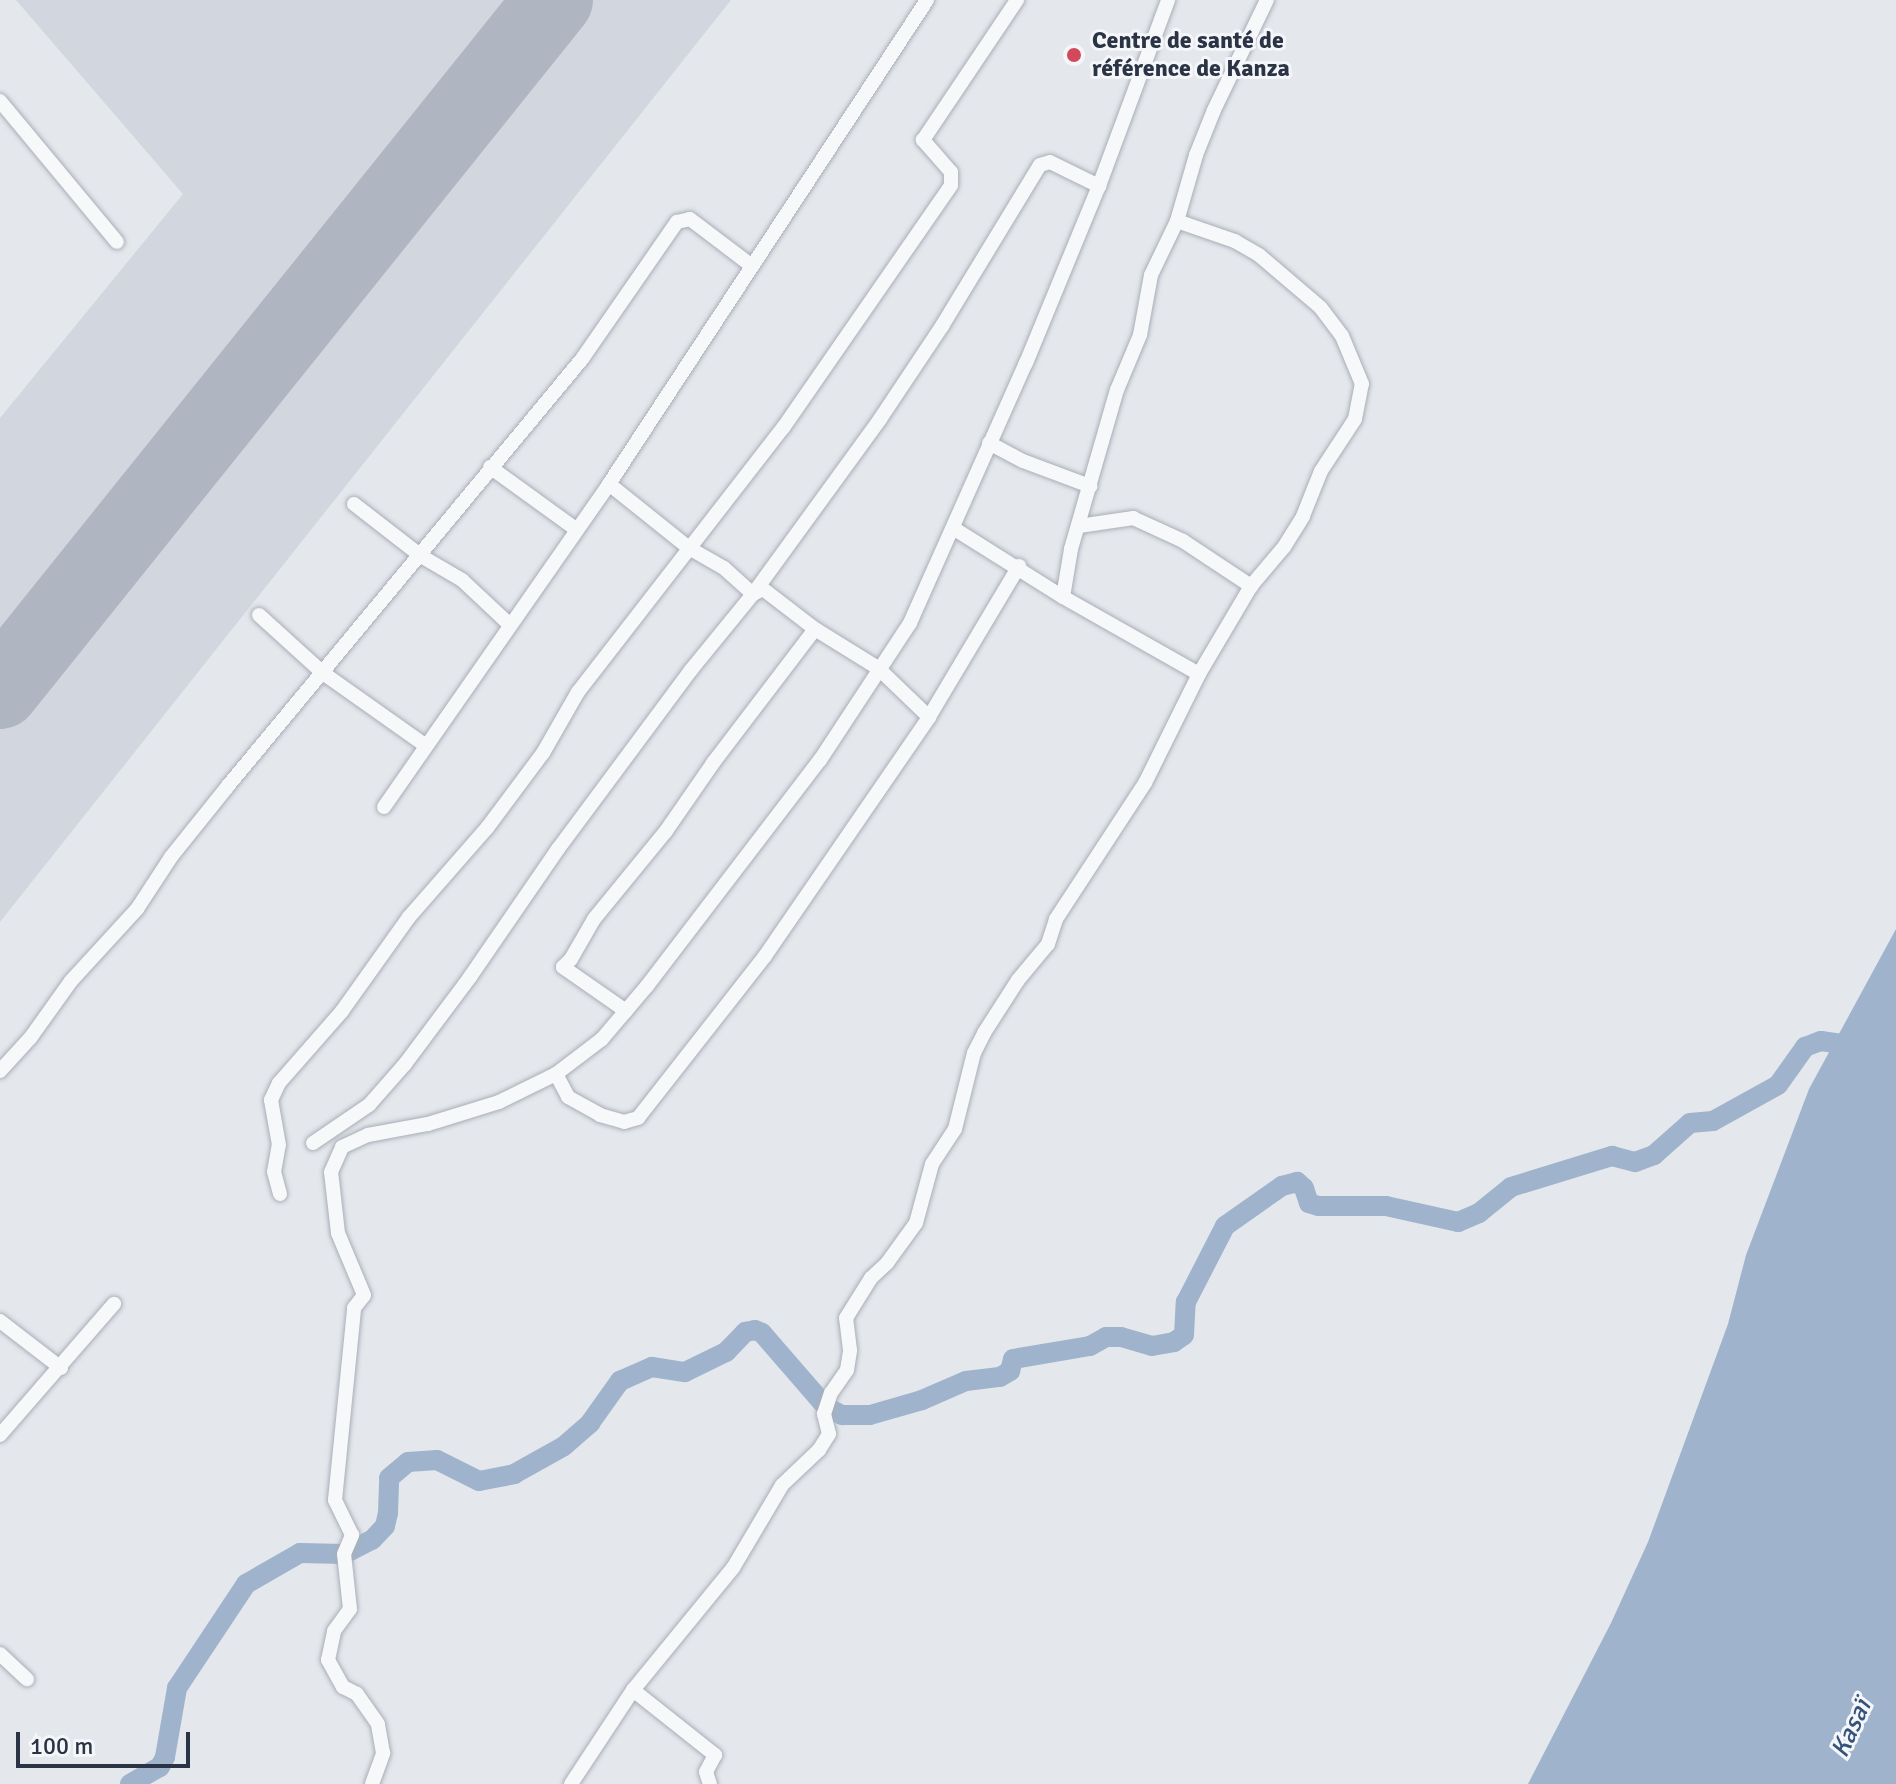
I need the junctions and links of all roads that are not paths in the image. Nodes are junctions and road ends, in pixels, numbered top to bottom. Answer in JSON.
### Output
{"nodes":[{"id":1,"x":927,"y":0,"type":"edge"},
{"id":2,"x":1017,"y":0,"type":"edge"},
{"id":3,"x":1168,"y":0,"type":"edge"},
{"id":4,"x":1267,"y":0,"type":"edge"},
{"id":5,"x":0,"y":101,"type":"edge"},
{"id":6,"x":1099,"y":186,"type":"junction"},
{"id":7,"x":1177,"y":221,"type":"junction"},
{"id":8,"x":117,"y":242,"type":"dead end"},
{"id":9,"x":752,"y":266,"type":"junction"},
{"id":10,"x":989,"y":443,"type":"junction"},
{"id":11,"x":490,"y":467,"type":"junction"},
{"id":12,"x":609,"y":484,"type":"junction"},
{"id":13,"x":1090,"y":486,"type":"junction"},
{"id":14,"x":354,"y":504,"type":"dead end"},
{"id":15,"x":1079,"y":526,"type":"junction"},
{"id":16,"x":953,"y":528,"type":"junction"},
{"id":17,"x":577,"y":530,"type":"junction"},
{"id":18,"x":689,"y":548,"type":"junction"},
{"id":19,"x":421,"y":556,"type":"junction"},
{"id":20,"x":1019,"y":566,"type":"junction"},
{"id":21,"x":1251,"y":586,"type":"junction"},
{"id":22,"x":753,"y":594,"type":"junction"},
{"id":23,"x":1063,"y":597,"type":"junction"},
{"id":24,"x":259,"y":615,"type":"dead end"},
{"id":25,"x":510,"y":625,"type":"junction"},
{"id":26,"x":815,"y":629,"type":"junction"},
{"id":27,"x":878,"y":668,"type":"junction"},
{"id":28,"x":323,"y":673,"type":"junction"},
{"id":29,"x":1199,"y":674,"type":"junction"},
{"id":30,"x":929,"y":717,"type":"junction"},
{"id":31,"x":426,"y":746,"type":"junction"},
{"id":32,"x":384,"y":807,"type":"dead end"},
{"id":33,"x":626,"y":1011,"type":"junction"},
{"id":34,"x":0,"y":1071,"type":"edge"},
{"id":35,"x":556,"y":1074,"type":"junction"},
{"id":36,"x":313,"y":1143,"type":"dead end"},
{"id":37,"x":280,"y":1194,"type":"dead end"},
{"id":38,"x":114,"y":1304,"type":"dead end"},
{"id":39,"x":0,"y":1321,"type":"edge"},
{"id":40,"x":61,"y":1368,"type":"junction"},
{"id":41,"x":0,"y":1435,"type":"edge"},
{"id":42,"x":0,"y":1654,"type":"edge"},
{"id":43,"x":27,"y":1679,"type":"dead end"},
{"id":44,"x":633,"y":1690,"type":"junction"},
{"id":45,"x":372,"y":1784,"type":"edge"},
{"id":46,"x":571,"y":1784,"type":"edge"},
{"id":47,"x":710,"y":1784,"type":"edge"}],
"edges":[{"from":1,"to":9,"type":"street"},
{"from":2,"to":18,"type":"street"},
{"from":3,"to":6,"type":"street"},
{"from":4,"to":7,"type":"street"},
{"from":5,"to":8,"type":"street"},
{"from":6,"to":10,"type":"street"},
{"from":6,"to":22,"type":"street"},
{"from":7,"to":13,"type":"street"},
{"from":7,"to":21,"type":"street"},
{"from":9,"to":11,"type":"street"},
{"from":9,"to":12,"type":"street"},
{"from":10,"to":13,"type":"street"},
{"from":10,"to":16,"type":"street"},
{"from":11,"to":17,"type":"street"},
{"from":11,"to":19,"type":"street"},
{"from":12,"to":17,"type":"street"},
{"from":12,"to":18,"type":"street"},
{"from":13,"to":15,"type":"street"},
{"from":14,"to":19,"type":"street"},
{"from":15,"to":21,"type":"street"},
{"from":15,"to":23,"type":"street"},
{"from":16,"to":20,"type":"street"},
{"from":16,"to":27,"type":"street"},
{"from":17,"to":25,"type":"street"},
{"from":18,"to":22,"type":"street"},
{"from":18,"to":37,"type":"street"},
{"from":19,"to":25,"type":"street"},
{"from":19,"to":28,"type":"street"},
{"from":20,"to":23,"type":"street"},
{"from":20,"to":30,"type":"street"},
{"from":21,"to":29,"type":"street"},
{"from":22,"to":26,"type":"street"},
{"from":22,"to":36,"type":"street"},
{"from":23,"to":29,"type":"street"},
{"from":24,"to":28,"type":"street"},
{"from":25,"to":31,"type":"street"},
{"from":26,"to":27,"type":"street"},
{"from":26,"to":33,"type":"street"},
{"from":27,"to":30,"type":"street"},
{"from":27,"to":33,"type":"street"},
{"from":28,"to":31,"type":"street"},
{"from":28,"to":34,"type":"street"},
{"from":29,"to":44,"type":"street"},
{"from":30,"to":35,"type":"street"},
{"from":31,"to":32,"type":"street"},
{"from":33,"to":35,"type":"street"},
{"from":35,"to":45,"type":"street"},
{"from":38,"to":40,"type":"street"},
{"from":39,"to":40,"type":"street"},
{"from":40,"to":41,"type":"street"},
{"from":42,"to":43,"type":"street"},
{"from":44,"to":46,"type":"street"},
{"from":44,"to":47,"type":"street"}]}
